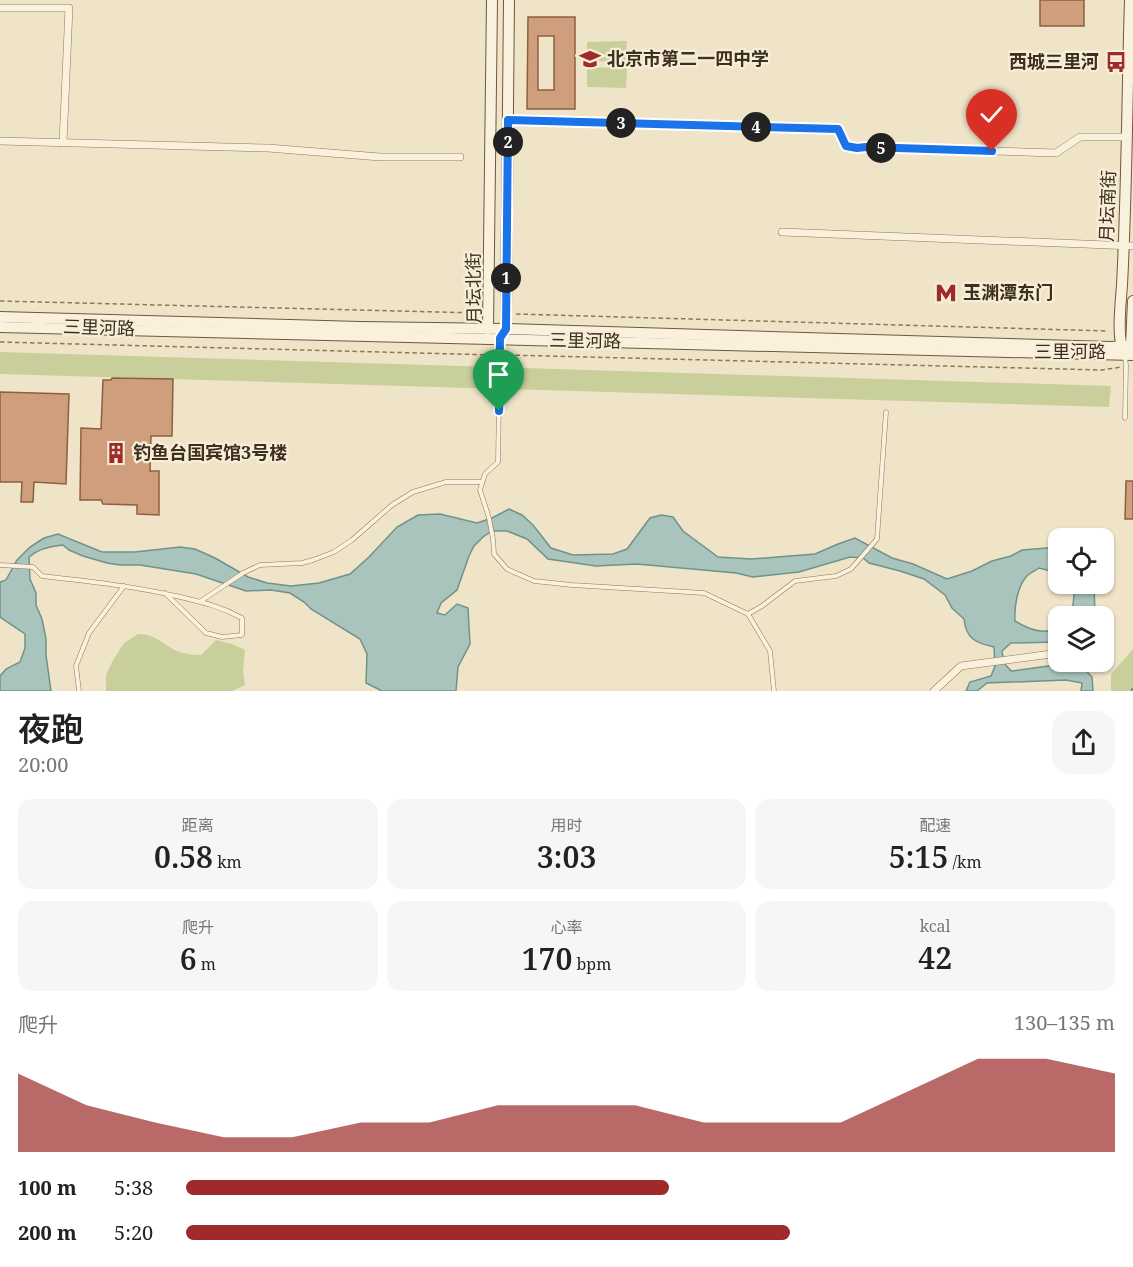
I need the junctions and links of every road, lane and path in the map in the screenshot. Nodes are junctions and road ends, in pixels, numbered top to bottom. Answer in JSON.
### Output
{"nodes":[{"id":1,"x":492,"y":0,"type":"edge"},
{"id":2,"x":509,"y":0,"type":"edge"},
{"id":3,"x":1130,"y":0,"type":"edge"},
{"id":4,"x":0,"y":8,"type":"edge"},
{"id":5,"x":1130,"y":99,"type":"edge"},
{"id":6,"x":508,"y":120,"type":"junction"},
{"id":7,"x":1127,"y":136,"type":"junction"},
{"id":8,"x":0,"y":141,"type":"edge"},
{"id":9,"x":63,"y":142,"type":"junction"},
{"id":10,"x":460,"y":157,"type":"dead end"},
{"id":11,"x":782,"y":232,"type":"dead end"},
{"id":12,"x":1128,"y":245,"type":"edge"},
{"id":13,"x":0,"y":301,"type":"edge"},
{"id":14,"x":1133,"y":301,"type":"edge"},
{"id":15,"x":489,"y":314,"type":"junction"},
{"id":16,"x":506,"y":314,"type":"junction"},
{"id":17,"x":0,"y":317,"type":"edge"},
{"id":18,"x":0,"y":327,"type":"edge"},
{"id":19,"x":488,"y":329,"type":"junction"},
{"id":20,"x":1120,"y":330,"type":"junction"},
{"id":21,"x":503,"y":334,"type":"junction"},
{"id":22,"x":0,"y":342,"type":"edge"},
{"id":23,"x":1128,"y":352,"type":"edge"},
{"id":24,"x":499,"y":355,"type":"junction"},
{"id":25,"x":885,"y":412,"type":"dead end"},
{"id":26,"x":1125,"y":418,"type":"dead end"},
{"id":27,"x":482,"y":482,"type":"junction"},
{"id":28,"x":0,"y":565,"type":"edge"},
{"id":29,"x":124,"y":585,"type":"junction"},
{"id":30,"x":165,"y":593,"type":"junction"},
{"id":31,"x":200,"y":601,"type":"junction"},
{"id":32,"x":748,"y":614,"type":"junction"},
{"id":33,"x":1048,"y":654,"type":"edge"},
{"id":34,"x":79,"y":691,"type":"edge"},
{"id":35,"x":774,"y":691,"type":"edge"},
{"id":36,"x":934,"y":691,"type":"edge"}],
"edges":[{"from":1,"to":15,"type":"main road","name":"月坛北街"},
{"from":2,"to":6,"type":"main road","name":"月坛北街"},
{"from":3,"to":5,"type":"main road","name":"月坛南街"},
{"from":4,"to":9,"type":"street"},
{"from":5,"to":7,"type":"main road","name":"月坛南街"},
{"from":6,"to":7,"type":"street"},
{"from":6,"to":16,"type":"main road","name":"月坛北街"},
{"from":7,"to":12,"type":"main road","name":"月坛南街"},
{"from":8,"to":9,"type":"street"},
{"from":9,"to":10,"type":"street"},
{"from":11,"to":12,"type":"street"},
{"from":12,"to":20,"type":"main road","name":"月坛南街"},
{"from":13,"to":15,"type":"path","name":"三里河路"},
{"from":14,"to":23,"type":"main road"},
{"from":15,"to":19,"type":"main road","name":"月坛北街"},
{"from":16,"to":20,"type":"path","name":"三里河路"},
{"from":16,"to":21,"type":"main road","name":"月坛北街"},
{"from":17,"to":19,"type":"main road","name":"三里河路"},
{"from":18,"to":21,"type":"main road","name":"三里河路"},
{"from":19,"to":21,"type":"main road","name":"三里河路"},
{"from":20,"to":23,"type":"main road","name":"月坛南街"},
{"from":21,"to":23,"type":"main road","name":"三里河路"},
{"from":21,"to":24,"type":"lane"},
{"from":22,"to":24,"type":"path","name":"三里河路"},
{"from":23,"to":24,"type":"path","name":"三里河路"},
{"from":23,"to":26,"type":"lane"},
{"from":24,"to":27,"type":"lane"},
{"from":25,"to":32,"type":"lane"},
{"from":27,"to":31,"type":"lane"},
{"from":27,"to":32,"type":"lane"},
{"from":28,"to":29,"type":"lane"},
{"from":29,"to":30,"type":"lane"},
{"from":29,"to":34,"type":"lane"},
{"from":30,"to":31,"type":"lane"},
{"from":30,"to":31,"type":"lane"},
{"from":32,"to":35,"type":"lane"},
{"from":33,"to":36,"type":"street"}]}
